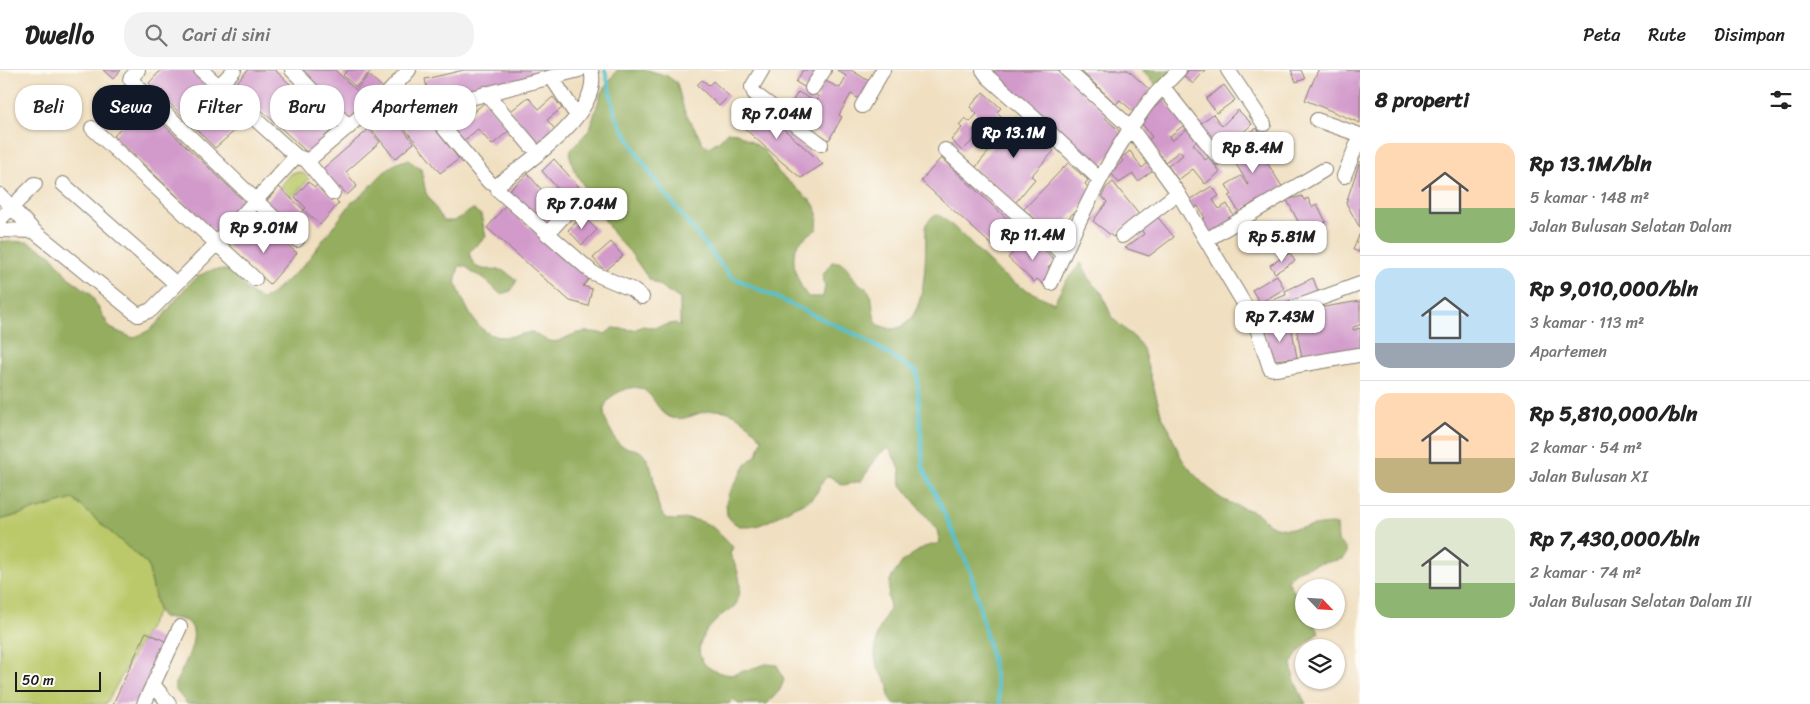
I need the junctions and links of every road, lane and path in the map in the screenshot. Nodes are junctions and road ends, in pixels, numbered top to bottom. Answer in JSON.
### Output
{"nodes":[{"id":1,"x":138,"y":70,"type":"edge"},
{"id":2,"x":201,"y":70,"type":"edge"},
{"id":3,"x":234,"y":70,"type":"edge"},
{"id":4,"x":292,"y":70,"type":"edge"},
{"id":5,"x":409,"y":70,"type":"edge"},
{"id":6,"x":579,"y":70,"type":"edge"},
{"id":7,"x":591,"y":70,"type":"edge"},
{"id":8,"x":762,"y":70,"type":"edge"},
{"id":9,"x":824,"y":70,"type":"edge"},
{"id":10,"x":883,"y":70,"type":"edge"},
{"id":11,"x":983,"y":70,"type":"edge"},
{"id":12,"x":1067,"y":70,"type":"edge"},
{"id":13,"x":1179,"y":70,"type":"edge"},
{"id":14,"x":1228,"y":70,"type":"edge"},
{"id":15,"x":552,"y":78,"type":"junction"},
{"id":16,"x":218,"y":85,"type":"edge"},
{"id":17,"x":220,"y":85,"type":"edge"},
{"id":18,"x":395,"y":85,"type":"edge"},
{"id":19,"x":1163,"y":87,"type":"junction"},
{"id":20,"x":812,"y":88,"type":"dead end"},
{"id":21,"x":486,"y":94,"type":"junction"},
{"id":22,"x":476,"y":97,"type":"edge"},
{"id":23,"x":862,"y":106,"type":"dead end"},
{"id":24,"x":573,"y":110,"type":"dead end"},
{"id":25,"x":1317,"y":120,"type":"dead end"},
{"id":26,"x":260,"y":122,"type":"edge"},
{"id":27,"x":354,"y":123,"type":"edge"},
{"id":28,"x":1264,"y":124,"type":"dead end"},
{"id":29,"x":349,"y":127,"type":"junction"},
{"id":30,"x":1131,"y":128,"type":"junction"},
{"id":31,"x":94,"y":130,"type":"edge"},
{"id":32,"x":445,"y":130,"type":"edge"},
{"id":33,"x":1360,"y":136,"type":"edge"},
{"id":34,"x":821,"y":144,"type":"dead end"},
{"id":35,"x":531,"y":146,"type":"dead end"},
{"id":36,"x":945,"y":150,"type":"dead end"},
{"id":37,"x":301,"y":158,"type":"junction"},
{"id":38,"x":1219,"y":158,"type":"dead end"},
{"id":39,"x":1324,"y":170,"type":"dead end"},
{"id":40,"x":1344,"y":176,"type":"dead end"},
{"id":41,"x":1099,"y":179,"type":"junction"},
{"id":42,"x":489,"y":182,"type":"dead end"},
{"id":43,"x":35,"y":184,"type":"dead end"},
{"id":44,"x":63,"y":184,"type":"dead end"},
{"id":45,"x":333,"y":193,"type":"dead end"},
{"id":46,"x":1178,"y":193,"type":"junction"},
{"id":47,"x":0,"y":195,"type":"edge"},
{"id":48,"x":256,"y":199,"type":"junction"},
{"id":49,"x":12,"y":208,"type":"junction"},
{"id":50,"x":570,"y":208,"type":"dead end"},
{"id":51,"x":0,"y":219,"type":"edge"},
{"id":52,"x":0,"y":230,"type":"edge"},
{"id":53,"x":34,"y":231,"type":"junction"},
{"id":54,"x":547,"y":234,"type":"junction"},
{"id":55,"x":1122,"y":236,"type":"dead end"},
{"id":56,"x":1208,"y":239,"type":"junction"},
{"id":57,"x":297,"y":240,"type":"dead end"},
{"id":58,"x":217,"y":243,"type":"junction"},
{"id":59,"x":1063,"y":254,"type":"junction"},
{"id":60,"x":255,"y":279,"type":"dead end"},
{"id":61,"x":175,"y":283,"type":"junction"},
{"id":62,"x":1050,"y":283,"type":"dead end"},
{"id":63,"x":1360,"y":284,"type":"edge"},
{"id":64,"x":642,"y":297,"type":"dead end"},
{"id":65,"x":1256,"y":322,"type":"junction"},
{"id":66,"x":1358,"y":355,"type":"dead end"},
{"id":67,"x":180,"y":627,"type":"dead end"},
{"id":68,"x":153,"y":684,"type":"junction"},
{"id":69,"x":144,"y":704,"type":"edge"},
{"id":70,"x":169,"y":704,"type":"edge"}],
"edges":[{"from":1,"to":48,"type":"street"},
{"from":2,"to":16,"type":"street"},
{"from":3,"to":17,"type":"street"},
{"from":4,"to":29,"type":"street"},
{"from":5,"to":18,"type":"street"},
{"from":6,"to":15,"type":"street"},
{"from":7,"to":54,"type":"street"},
{"from":8,"to":34,"type":"street"},
{"from":9,"to":20,"type":"street"},
{"from":10,"to":23,"type":"street"},
{"from":11,"to":41,"type":"street"},
{"from":12,"to":30,"type":"street"},
{"from":13,"to":19,"type":"street"},
{"from":14,"to":28,"type":"street"},
{"from":15,"to":21,"type":"street"},
{"from":15,"to":24,"type":"street"},
{"from":19,"to":30,"type":"street"},
{"from":19,"to":38,"type":"street"},
{"from":21,"to":22,"type":"street"},
{"from":21,"to":35,"type":"street"},
{"from":25,"to":33,"type":"street"},
{"from":26,"to":37,"type":"street"},
{"from":27,"to":29,"type":"street"},
{"from":29,"to":37,"type":"street"},
{"from":30,"to":41,"type":"street"},
{"from":30,"to":46,"type":"street"},
{"from":31,"to":58,"type":"street"},
{"from":32,"to":42,"type":"street"},
{"from":33,"to":40,"type":"street"},
{"from":36,"to":59,"type":"street"},
{"from":37,"to":45,"type":"street"},
{"from":37,"to":48,"type":"street"},
{"from":39,"to":56,"type":"street"},
{"from":41,"to":59,"type":"street"},
{"from":43,"to":49,"type":"street"},
{"from":44,"to":61,"type":"street"},
{"from":46,"to":55,"type":"street"},
{"from":46,"to":56,"type":"street"},
{"from":47,"to":49,"type":"street"},
{"from":48,"to":57,"type":"street"},
{"from":48,"to":58,"type":"street"},
{"from":49,"to":51,"type":"street"},
{"from":49,"to":53,"type":"street"},
{"from":50,"to":54,"type":"street"},
{"from":52,"to":53,"type":"street"},
{"from":53,"to":61,"type":"street"},
{"from":54,"to":64,"type":"street"},
{"from":56,"to":65,"type":"street"},
{"from":58,"to":60,"type":"street"},
{"from":58,"to":61,"type":"street"},
{"from":59,"to":62,"type":"street"},
{"from":63,"to":65,"type":"street"},
{"from":65,"to":66,"type":"street"},
{"from":67,"to":68,"type":"street"},
{"from":68,"to":69,"type":"street"},
{"from":68,"to":70,"type":"street"}]}
